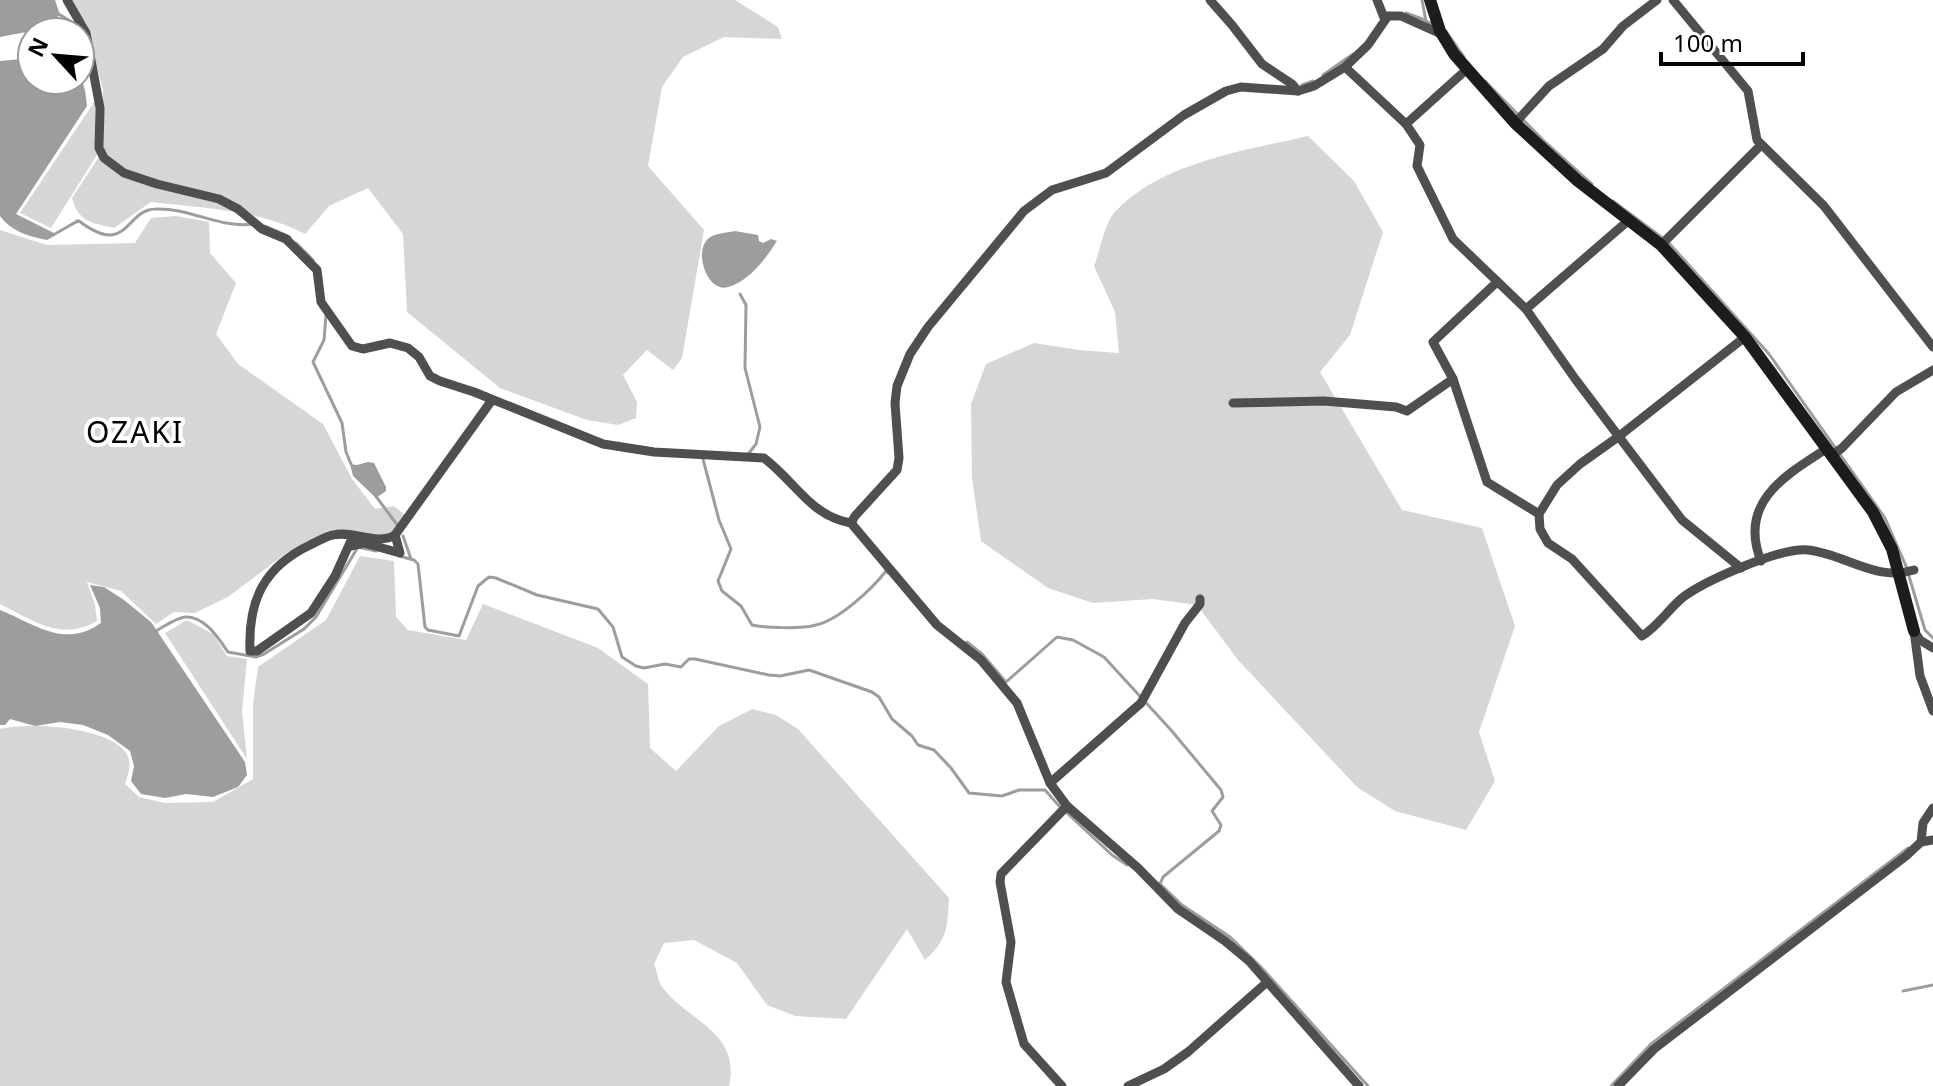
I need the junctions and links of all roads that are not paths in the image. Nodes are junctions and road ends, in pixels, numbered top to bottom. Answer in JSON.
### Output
{"nodes":[{"id":1,"x":67,"y":0,"type":"edge"},
{"id":2,"x":1210,"y":0,"type":"edge"},
{"id":3,"x":1377,"y":0,"type":"edge"},
{"id":4,"x":1430,"y":0,"type":"edge"},
{"id":5,"x":1657,"y":0,"type":"edge"},
{"id":6,"x":1673,"y":0,"type":"edge"},
{"id":7,"x":1384,"y":18,"type":"junction"},
{"id":8,"x":1441,"y":26,"type":"junction"},
{"id":9,"x":1345,"y":67,"type":"junction"},
{"id":10,"x":1466,"y":70,"type":"junction"},
{"id":11,"x":1298,"y":91,"type":"junction"},
{"id":12,"x":1519,"y":119,"type":"junction"},
{"id":13,"x":1406,"y":124,"type":"junction"},
{"id":14,"x":1761,"y":145,"type":"junction"},
{"id":15,"x":1629,"y":220,"type":"junction"},
{"id":16,"x":1664,"y":242,"type":"junction"},
{"id":17,"x":1497,"y":282,"type":"junction"},
{"id":18,"x":1526,"y":309,"type":"junction"},
{"id":19,"x":1745,"y":337,"type":"junction"},
{"id":20,"x":1933,"y":347,"type":"edge"},
{"id":21,"x":1933,"y":370,"type":"edge"},
{"id":22,"x":1453,"y":379,"type":"junction"},
{"id":23,"x":492,"y":400,"type":"junction"},
{"id":24,"x":1233,"y":403,"type":"dead end"},
{"id":25,"x":1618,"y":437,"type":"junction"},
{"id":26,"x":1833,"y":452,"type":"junction"},
{"id":27,"x":1539,"y":514,"type":"junction"},
{"id":28,"x":851,"y":523,"type":"junction"},
{"id":29,"x":395,"y":535,"type":"junction"},
{"id":30,"x":352,"y":541,"type":"junction"},
{"id":31,"x":1761,"y":561,"type":"junction"},
{"id":32,"x":1741,"y":568,"type":"junction"},
{"id":33,"x":1907,"y":572,"type":"junction"},
{"id":34,"x":1200,"y":599,"type":"dead end"},
{"id":35,"x":1914,"y":631,"type":"junction"},
{"id":36,"x":1933,"y":648,"type":"edge"},
{"id":37,"x":1933,"y":711,"type":"edge"},
{"id":38,"x":1050,"y":783,"type":"junction"},
{"id":39,"x":1933,"y":808,"type":"edge"},
{"id":40,"x":1064,"y":809,"type":"junction"},
{"id":41,"x":1933,"y":840,"type":"edge"},
{"id":42,"x":1921,"y":842,"type":"junction"},
{"id":43,"x":1266,"y":983,"type":"junction"},
{"id":44,"x":1062,"y":1086,"type":"edge"},
{"id":45,"x":1128,"y":1086,"type":"edge"},
{"id":46,"x":1359,"y":1086,"type":"edge"},
{"id":47,"x":1618,"y":1086,"type":"edge"}],
"edges":[{"from":1,"to":23,"type":"street"},
{"from":2,"to":11,"type":"street"},
{"from":3,"to":7,"type":"street"},
{"from":4,"to":8,"type":"street"},
{"from":5,"to":12,"type":"street"},
{"from":6,"to":14,"type":"street"},
{"from":7,"to":8,"type":"street"},
{"from":7,"to":9,"type":"street"},
{"from":8,"to":10,"type":"street"},
{"from":9,"to":11,"type":"street"},
{"from":9,"to":13,"type":"street"},
{"from":10,"to":12,"type":"street"},
{"from":10,"to":13,"type":"street"},
{"from":11,"to":28,"type":"street"},
{"from":12,"to":15,"type":"street"},
{"from":13,"to":17,"type":"street"},
{"from":14,"to":16,"type":"street"},
{"from":14,"to":20,"type":"street"},
{"from":15,"to":16,"type":"street"},
{"from":15,"to":18,"type":"street"},
{"from":16,"to":19,"type":"street"},
{"from":17,"to":18,"type":"street"},
{"from":17,"to":22,"type":"street"},
{"from":18,"to":25,"type":"street"},
{"from":19,"to":25,"type":"street"},
{"from":19,"to":26,"type":"street"},
{"from":21,"to":26,"type":"street"},
{"from":22,"to":24,"type":"street"},
{"from":22,"to":27,"type":"street"},
{"from":23,"to":28,"type":"street"},
{"from":23,"to":29,"type":"street"},
{"from":25,"to":27,"type":"street"},
{"from":25,"to":32,"type":"street"},
{"from":26,"to":31,"type":"street"},
{"from":26,"to":33,"type":"street"},
{"from":27,"to":32,"type":"street"},
{"from":28,"to":38,"type":"street"},
{"from":29,"to":30,"type":"street"},
{"from":29,"to":30,"type":"street"},
{"from":30,"to":30,"type":"street"},
{"from":31,"to":32,"type":"street"},
{"from":31,"to":33,"type":"street"},
{"from":33,"to":35,"type":"street"},
{"from":34,"to":38,"type":"street"},
{"from":35,"to":36,"type":"street"},
{"from":35,"to":37,"type":"street"},
{"from":38,"to":40,"type":"street"},
{"from":39,"to":42,"type":"street"},
{"from":40,"to":43,"type":"street"},
{"from":40,"to":44,"type":"street"},
{"from":41,"to":42,"type":"street"},
{"from":42,"to":47,"type":"street"},
{"from":43,"to":45,"type":"street"},
{"from":43,"to":46,"type":"street"}]}
